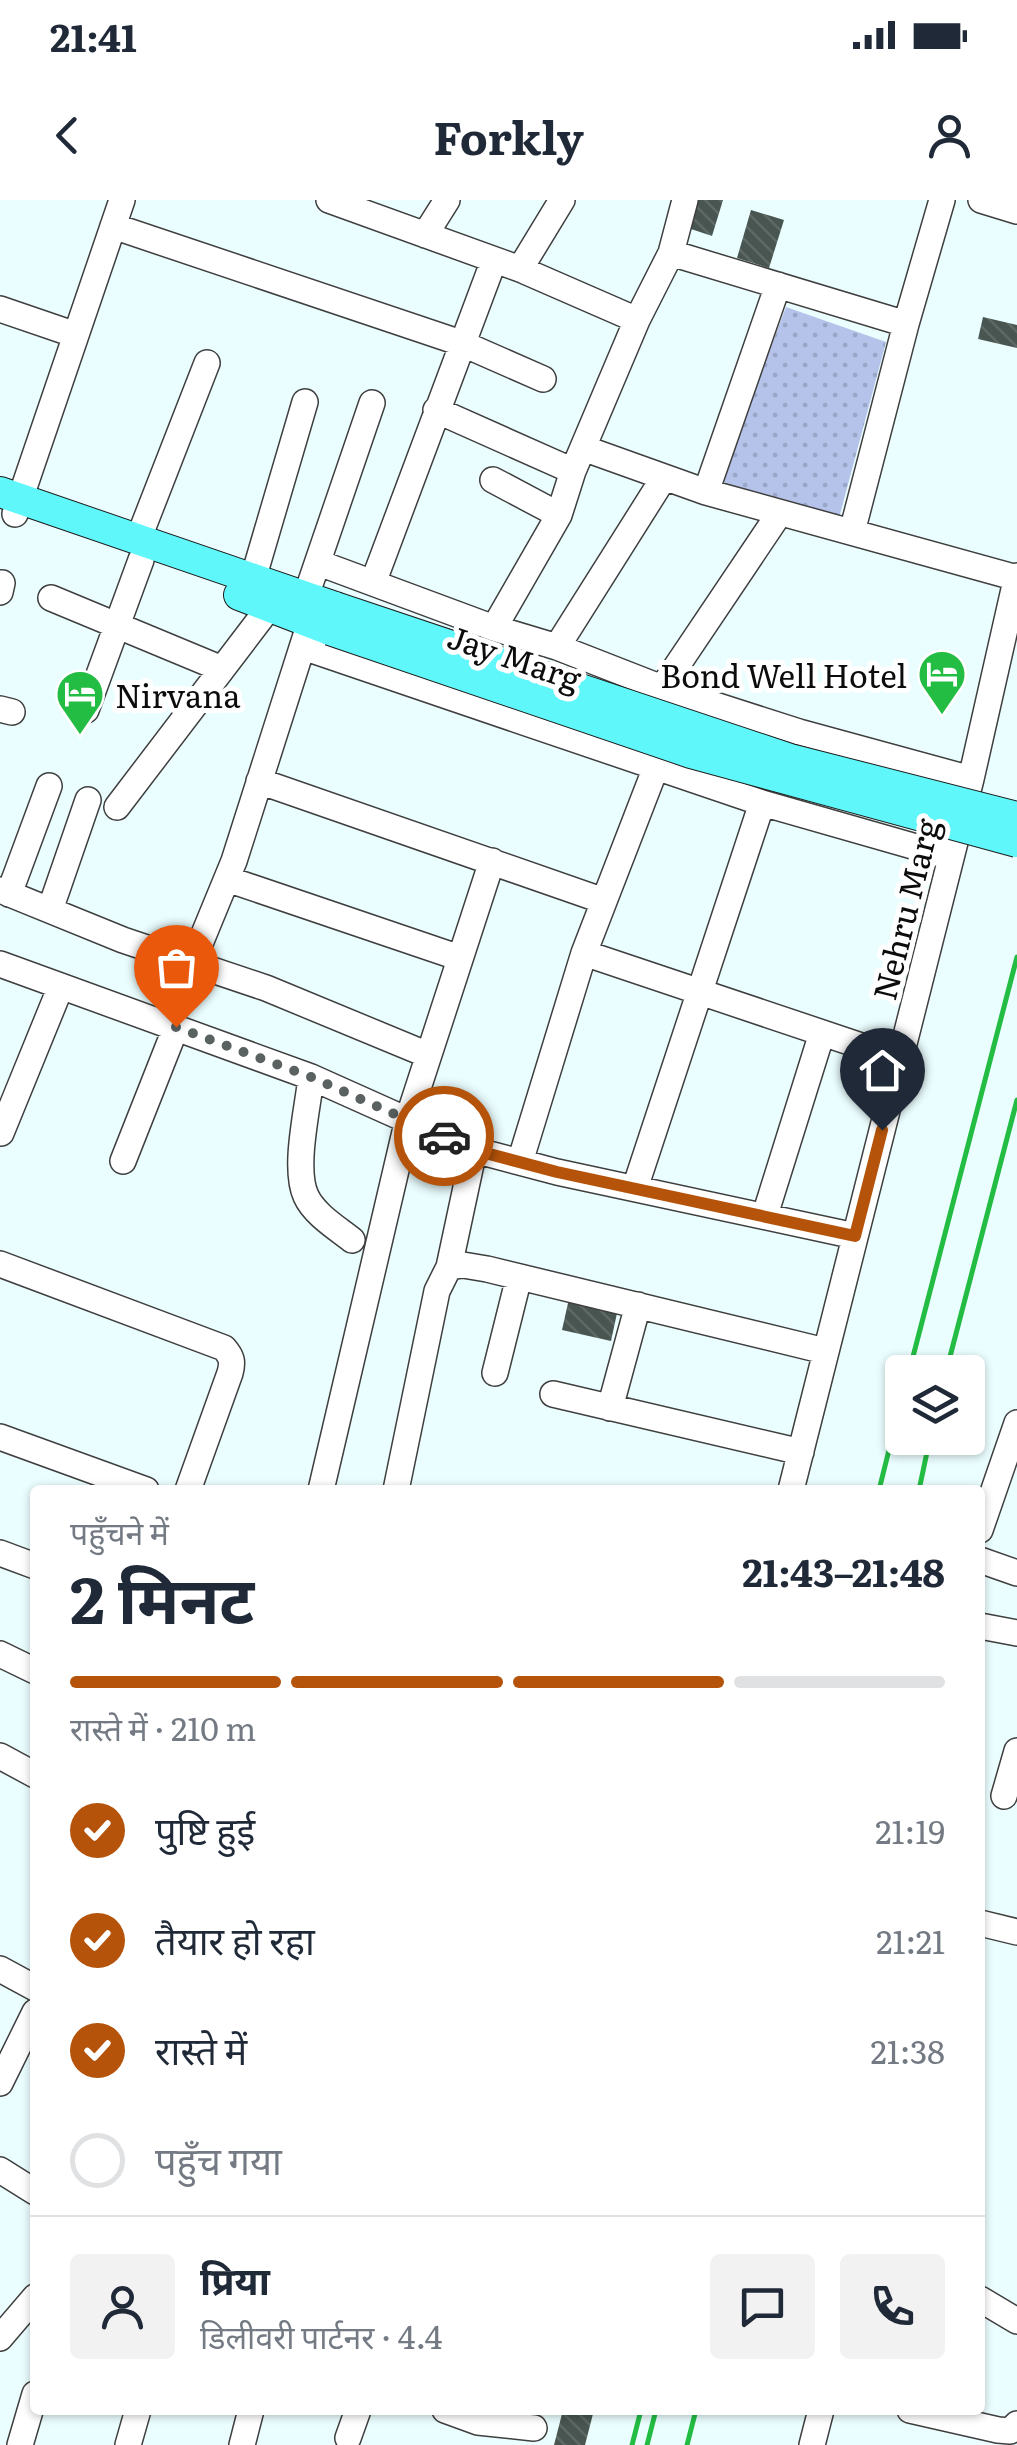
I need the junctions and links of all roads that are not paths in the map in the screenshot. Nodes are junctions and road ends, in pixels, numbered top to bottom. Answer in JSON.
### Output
{"nodes":[{"id":1,"x":122,"y":200,"type":"edge"},
{"id":2,"x":330,"y":200,"type":"edge"},
{"id":3,"x":447,"y":200,"type":"edge"},
{"id":4,"x":562,"y":200,"type":"edge"},
{"id":5,"x":685,"y":200,"type":"edge"},
{"id":6,"x":942,"y":200,"type":"edge"},
{"id":7,"x":981,"y":200,"type":"edge"},
{"id":8,"x":1017,"y":211,"type":"edge"},
{"id":9,"x":113,"y":226,"type":"junction"},
{"id":10,"x":425,"y":235,"type":"junction"},
{"id":11,"x":671,"y":252,"type":"junction"},
{"id":12,"x":494,"y":260,"type":"junction"},
{"id":13,"x":520,"y":269,"type":"junction"},
{"id":14,"x":778,"y":285,"type":"junction"},
{"id":15,"x":0,"y":308,"type":"edge"},
{"id":16,"x":637,"y":320,"type":"junction"},
{"id":17,"x":906,"y":324,"type":"junction"},
{"id":18,"x":76,"y":335,"type":"junction"},
{"id":19,"x":461,"y":342,"type":"junction"},
{"id":20,"x":207,"y":363,"type":"dead end"},
{"id":21,"x":543,"y":379,"type":"dead end"},
{"id":22,"x":305,"y":402,"type":"dead end"},
{"id":23,"x":372,"y":403,"type":"dead end"},
{"id":24,"x":436,"y":410,"type":"junction"},
{"id":25,"x":578,"y":460,"type":"junction"},
{"id":26,"x":663,"y":479,"type":"junction"},
{"id":27,"x":494,"y":480,"type":"dead end"},
{"id":28,"x":706,"y":492,"type":"junction"},
{"id":29,"x":9,"y":503,"type":"edge"},
{"id":30,"x":558,"y":514,"type":"junction"},
{"id":31,"x":779,"y":514,"type":"junction"},
{"id":32,"x":852,"y":532,"type":"junction"},
{"id":33,"x":140,"y":550,"type":"junction"},
{"id":34,"x":319,"y":563,"type":"junction"},
{"id":35,"x":1017,"y":577,"type":"edge"},
{"id":36,"x":372,"y":582,"type":"junction"},
{"id":37,"x":260,"y":592,"type":"junction"},
{"id":38,"x":51,"y":598,"type":"dead end"},
{"id":39,"x":317,"y":620,"type":"junction"},
{"id":40,"x":115,"y":626,"type":"junction"},
{"id":41,"x":494,"y":628,"type":"junction"},
{"id":42,"x":557,"y":647,"type":"junction"},
{"id":43,"x":222,"y":669,"type":"junction"},
{"id":44,"x":662,"y":688,"type":"junction"},
{"id":45,"x":86,"y":710,"type":"dead end"},
{"id":46,"x":656,"y":767,"type":"junction"},
{"id":47,"x":970,"y":779,"type":"junction"},
{"id":48,"x":259,"y":780,"type":"junction"},
{"id":49,"x":49,"y":786,"type":"dead end"},
{"id":50,"x":88,"y":800,"type":"dead end"},
{"id":51,"x":762,"y":802,"type":"junction"},
{"id":52,"x":118,"y":807,"type":"dead end"},
{"id":53,"x":1017,"y":816,"type":"edge"},
{"id":54,"x":1017,"y":842,"type":"edge"},
{"id":55,"x":951,"y":857,"type":"junction"},
{"id":56,"x":492,"y":861,"type":"junction"},
{"id":57,"x":226,"y":879,"type":"junction"},
{"id":58,"x":4,"y":892,"type":"edge"},
{"id":59,"x":604,"y":901,"type":"junction"},
{"id":60,"x":50,"y":910,"type":"junction"},
{"id":61,"x":584,"y":953,"type":"junction"},
{"id":62,"x":460,"y":958,"type":"junction"},
{"id":63,"x":192,"y":962,"type":"junction"},
{"id":64,"x":0,"y":964,"type":"edge"},
{"id":65,"x":61,"y":986,"type":"junction"},
{"id":66,"x":700,"y":992,"type":"junction"},
{"id":67,"x":176,"y":1027,"type":"junction"},
{"id":68,"x":822,"y":1033,"type":"junction"},
{"id":69,"x":428,"y":1055,"type":"junction"},
{"id":70,"x":900,"y":1059,"type":"junction"},
{"id":71,"x":311,"y":1077,"type":"junction"},
{"id":72,"x":408,"y":1118,"type":"junction"},
{"id":73,"x":2,"y":1133,"type":"edge"},
{"id":74,"x":474,"y":1150,"type":"junction"},
{"id":75,"x":123,"y":1161,"type":"dead end"},
{"id":76,"x":520,"y":1162,"type":"junction"},
{"id":77,"x":635,"y":1188,"type":"junction"},
{"id":78,"x":765,"y":1215,"type":"junction"},
{"id":79,"x":855,"y":1236,"type":"junction"},
{"id":80,"x":352,"y":1240,"type":"dead end"},
{"id":81,"x":0,"y":1264,"type":"edge"},
{"id":82,"x":449,"y":1267,"type":"junction"},
{"id":83,"x":518,"y":1277,"type":"junction"},
{"id":84,"x":638,"y":1306,"type":"junction"},
{"id":85,"x":825,"y":1351,"type":"junction"},
{"id":86,"x":495,"y":1373,"type":"dead end"},
{"id":87,"x":553,"y":1394,"type":"dead end"},
{"id":88,"x":610,"y":1408,"type":"junction"},
{"id":89,"x":1017,"y":1423,"type":"edge"},
{"id":90,"x":0,"y":1437,"type":"edge"},
{"id":91,"x":801,"y":1452,"type":"junction"},
{"id":92,"x":0,"y":1455,"type":"edge"},
{"id":93,"x":1011,"y":1458,"type":"edge"},
{"id":94,"x":82,"y":1485,"type":"edge"},
{"id":95,"x":132,"y":1485,"type":"edge"},
{"id":96,"x":190,"y":1485,"type":"edge"},
{"id":97,"x":322,"y":1485,"type":"edge"},
{"id":98,"x":397,"y":1485,"type":"edge"},
{"id":99,"x":792,"y":1485,"type":"edge"},
{"id":100,"x":985,"y":1518,"type":"edge"},
{"id":101,"x":0,"y":1554,"type":"edge"},
{"id":102,"x":985,"y":1562,"type":"edge"},
{"id":103,"x":30,"y":1564,"type":"edge"},
{"id":104,"x":1017,"y":1573,"type":"edge"},
{"id":105,"x":985,"y":1627,"type":"edge"},
{"id":106,"x":1017,"y":1633,"type":"edge"},
{"id":107,"x":0,"y":1654,"type":"edge"},
{"id":108,"x":30,"y":1669,"type":"edge"},
{"id":109,"x":1017,"y":1751,"type":"edge"},
{"id":110,"x":0,"y":1756,"type":"edge"},
{"id":111,"x":30,"y":1772,"type":"edge"},
{"id":112,"x":1000,"y":1795,"type":"edge"},
{"id":113,"x":985,"y":1924,"type":"edge"},
{"id":114,"x":1017,"y":1932,"type":"edge"},
{"id":115,"x":0,"y":1969,"type":"edge"},
{"id":116,"x":30,"y":1985,"type":"edge"},
{"id":117,"x":30,"y":2017,"type":"edge"},
{"id":118,"x":11,"y":2034,"type":"edge"},
{"id":119,"x":0,"y":2083,"type":"edge"},
{"id":120,"x":0,"y":2170,"type":"edge"},
{"id":121,"x":30,"y":2189,"type":"edge"},
{"id":122,"x":30,"y":2301,"type":"edge"},
{"id":123,"x":985,"y":2302,"type":"edge"},
{"id":124,"x":5,"y":2321,"type":"edge"},
{"id":125,"x":1017,"y":2321,"type":"edge"},
{"id":126,"x":30,"y":2411,"type":"edge"},
{"id":127,"x":137,"y":2415,"type":"edge"},
{"id":128,"x":249,"y":2415,"type":"edge"},
{"id":129,"x":356,"y":2415,"type":"edge"},
{"id":130,"x":459,"y":2415,"type":"edge"},
{"id":131,"x":820,"y":2415,"type":"edge"},
{"id":132,"x":932,"y":2415,"type":"edge"},
{"id":133,"x":1017,"y":2424,"type":"edge"},
{"id":134,"x":530,"y":2428,"type":"edge"},
{"id":135,"x":348,"y":2438,"type":"dead end"},
{"id":136,"x":20,"y":2445,"type":"edge"},
{"id":137,"x":128,"y":2445,"type":"edge"},
{"id":138,"x":242,"y":2445,"type":"edge"},
{"id":139,"x":812,"y":2445,"type":"edge"}],
"edges":[{"from":1,"to":9,"type":"street"},
{"from":2,"to":10,"type":"street"},
{"from":3,"to":10,"type":"street"},
{"from":4,"to":13,"type":"street"},
{"from":5,"to":11,"type":"street"},
{"from":6,"to":17,"type":"street"},
{"from":7,"to":8,"type":"street"},
{"from":9,"to":18,"type":"street"},
{"from":9,"to":19,"type":"street"},
{"from":10,"to":12,"type":"street"},
{"from":11,"to":14,"type":"street"},
{"from":11,"to":16,"type":"street"},
{"from":12,"to":13,"type":"street"},
{"from":12,"to":19,"type":"street"},
{"from":13,"to":16,"type":"street"},
{"from":14,"to":17,"type":"street"},
{"from":14,"to":28,"type":"street"},
{"from":15,"to":18,"type":"street"},
{"from":16,"to":25,"type":"street"},
{"from":17,"to":32,"type":"street"},
{"from":18,"to":29,"type":"street"},
{"from":19,"to":21,"type":"street"},
{"from":19,"to":24,"type":"street"},
{"from":20,"to":33,"type":"street"},
{"from":22,"to":37,"type":"street"},
{"from":23,"to":34,"type":"street"},
{"from":24,"to":25,"type":"street"},
{"from":24,"to":36,"type":"street"},
{"from":25,"to":26,"type":"street"},
{"from":25,"to":30,"type":"street"},
{"from":26,"to":28,"type":"street"},
{"from":26,"to":42,"type":"street"},
{"from":27,"to":30,"type":"street"},
{"from":28,"to":31,"type":"street"},
{"from":29,"to":33,"type":"main road","name":"Jay Marg"},
{"from":30,"to":41,"type":"street"},
{"from":31,"to":32,"type":"street"},
{"from":31,"to":44,"type":"street"},
{"from":32,"to":35,"type":"street"},
{"from":33,"to":37,"type":"main road","name":"Jay Marg"},
{"from":33,"to":40,"type":"street"},
{"from":34,"to":36,"type":"street"},
{"from":34,"to":39,"type":"street"},
{"from":35,"to":47,"type":"street","name":"Nehru Marg"},
{"from":36,"to":41,"type":"street"},
{"from":37,"to":39,"type":"main road","name":"Jay Marg"},
{"from":37,"to":43,"type":"street"},
{"from":38,"to":40,"type":"street"},
{"from":39,"to":46,"type":"street"},
{"from":39,"to":48,"type":"street"},
{"from":39,"to":53,"type":"main road","name":"Jay Marg","bridge":true},
{"from":39,"to":54,"type":"main road","name":"Jay Marg","bridge":true},
{"from":40,"to":43,"type":"street"},
{"from":40,"to":45,"type":"street"},
{"from":41,"to":42,"type":"street"},
{"from":42,"to":44,"type":"street"},
{"from":43,"to":52,"type":"street"},
{"from":44,"to":47,"type":"street"},
{"from":46,"to":51,"type":"street"},
{"from":46,"to":59,"type":"street"},
{"from":47,"to":55,"type":"street","name":"Nehru Marg"},
{"from":48,"to":56,"type":"street"},
{"from":48,"to":57,"type":"street"},
{"from":49,"to":58,"type":"street"},
{"from":50,"to":60,"type":"street"},
{"from":51,"to":55,"type":"street"},
{"from":51,"to":66,"type":"street"},
{"from":55,"to":70,"type":"street","name":"Nehru Marg"},
{"from":56,"to":59,"type":"street"},
{"from":56,"to":62,"type":"street"},
{"from":57,"to":62,"type":"street"},
{"from":57,"to":63,"type":"street"},
{"from":58,"to":60,"type":"street"},
{"from":59,"to":61,"type":"street"},
{"from":60,"to":63,"type":"street"},
{"from":61,"to":66,"type":"street"},
{"from":61,"to":76,"type":"street"},
{"from":62,"to":69,"type":"street"},
{"from":63,"to":69,"type":"street"},
{"from":64,"to":65,"type":"street"},
{"from":65,"to":67,"type":"street"},
{"from":65,"to":73,"type":"street"},
{"from":66,"to":68,"type":"street"},
{"from":66,"to":77,"type":"street"},
{"from":67,"to":71,"type":"street"},
{"from":67,"to":75,"type":"street"},
{"from":68,"to":70,"type":"street"},
{"from":68,"to":78,"type":"street"},
{"from":69,"to":72,"type":"street"},
{"from":70,"to":79,"type":"street","name":"Nehru Marg"},
{"from":71,"to":72,"type":"street"},
{"from":71,"to":80,"type":"street"},
{"from":72,"to":74,"type":"street"},
{"from":72,"to":97,"type":"street"},
{"from":74,"to":76,"type":"street"},
{"from":74,"to":82,"type":"street"},
{"from":76,"to":77,"type":"street"},
{"from":77,"to":78,"type":"street"},
{"from":78,"to":79,"type":"street"},
{"from":79,"to":85,"type":"street","name":"Nehru Marg"},
{"from":81,"to":96,"type":"street"},
{"from":82,"to":83,"type":"street"},
{"from":82,"to":98,"type":"street"},
{"from":83,"to":84,"type":"street"},
{"from":83,"to":86,"type":"street"},
{"from":84,"to":85,"type":"street"},
{"from":84,"to":88,"type":"street"},
{"from":85,"to":91,"type":"street","name":"Nehru Marg"},
{"from":87,"to":88,"type":"street"},
{"from":88,"to":91,"type":"street"},
{"from":89,"to":93,"type":"street"},
{"from":90,"to":95,"type":"street"},
{"from":91,"to":99,"type":"street","name":"Nehru Marg"},
{"from":92,"to":94,"type":"street"},
{"from":93,"to":100,"type":"street"},
{"from":101,"to":103,"type":"street"},
{"from":102,"to":104,"type":"street"},
{"from":105,"to":106,"type":"street"},
{"from":107,"to":108,"type":"street"},
{"from":109,"to":112,"type":"street"},
{"from":110,"to":111,"type":"street"},
{"from":113,"to":114,"type":"street"},
{"from":115,"to":116,"type":"street"},
{"from":117,"to":118,"type":"street"},
{"from":118,"to":119,"type":"street"},
{"from":120,"to":121,"type":"street"},
{"from":122,"to":124,"type":"street"},
{"from":123,"to":125,"type":"street"},
{"from":126,"to":136,"type":"street"},
{"from":127,"to":137,"type":"street"},
{"from":128,"to":138,"type":"street"},
{"from":129,"to":135,"type":"street"},
{"from":130,"to":134,"type":"street"},
{"from":131,"to":139,"type":"street"},
{"from":132,"to":133,"type":"street"}]}
